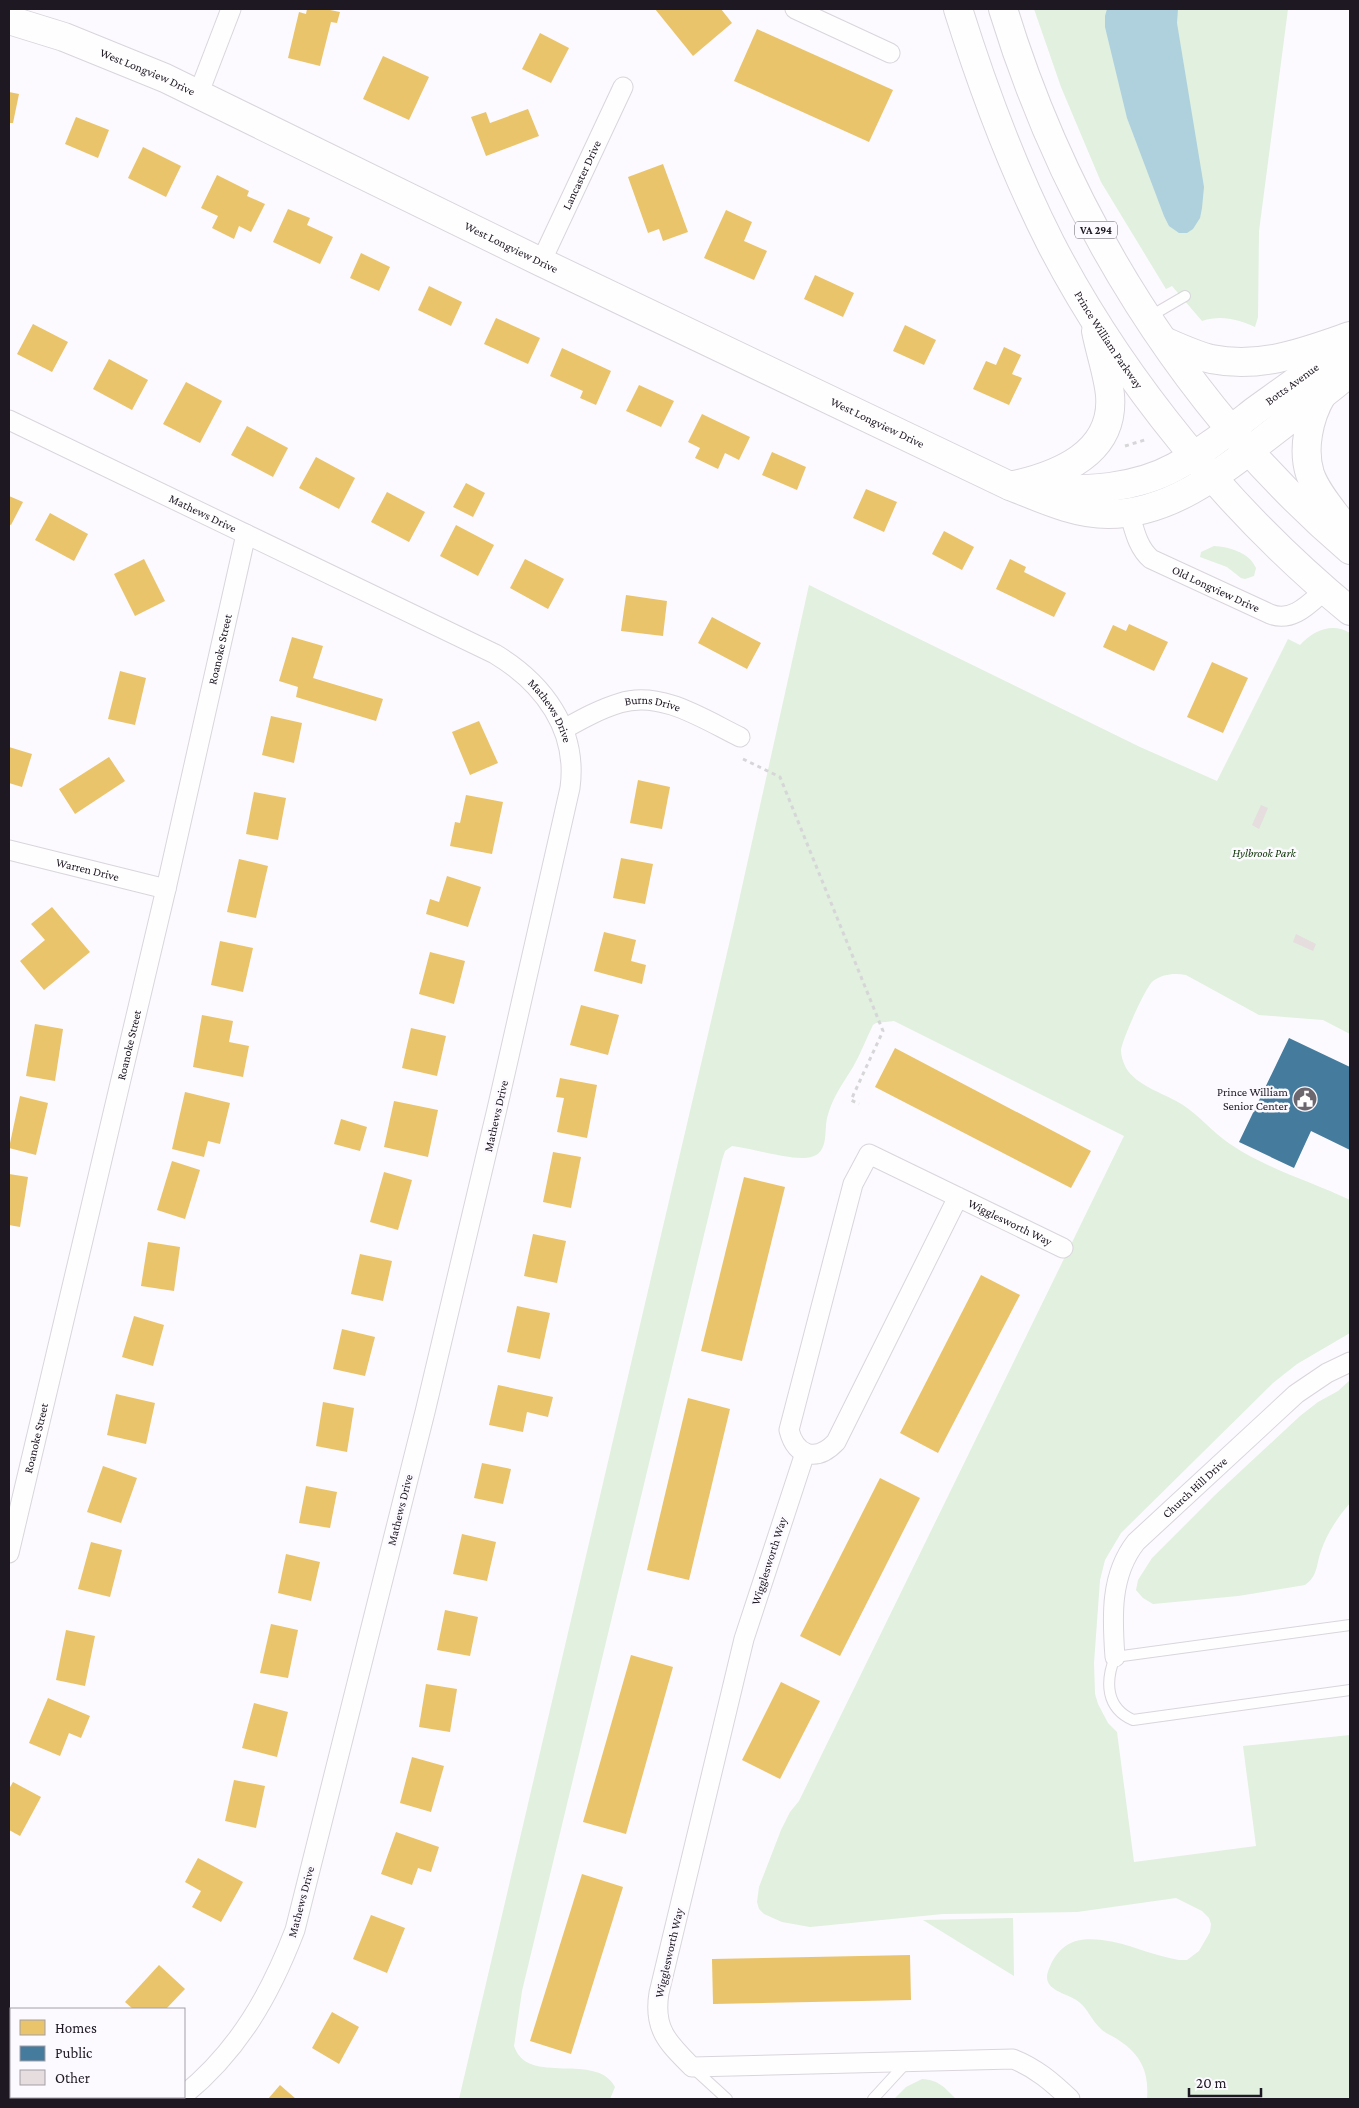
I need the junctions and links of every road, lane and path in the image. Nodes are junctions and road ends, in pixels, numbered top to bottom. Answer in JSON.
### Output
{"nodes":[{"id":1,"x":232,"y":9,"type":"edge"},
{"id":2,"x":795,"y":9,"type":"edge"},
{"id":3,"x":958,"y":9,"type":"edge"},
{"id":4,"x":1003,"y":9,"type":"edge"},
{"id":5,"x":9,"y":20,"type":"edge"},
{"id":6,"x":890,"y":53,"type":"dead end"},
{"id":7,"x":623,"y":87,"type":"dead end"},
{"id":8,"x":198,"y":95,"type":"junction"},
{"id":9,"x":541,"y":262,"type":"junction"},
{"id":10,"x":1186,"y":296,"type":"dead end"},
{"id":11,"x":1092,"y":315,"type":"junction"},
{"id":12,"x":1148,"y":318,"type":"junction"},
{"id":13,"x":1350,"y":337,"type":"edge"},
{"id":14,"x":1164,"y":341,"type":"junction"},
{"id":15,"x":1350,"y":372,"type":"edge"},
{"id":16,"x":1322,"y":395,"type":"junction"},
{"id":17,"x":9,"y":420,"type":"edge"},
{"id":18,"x":1232,"y":428,"type":"junction"},
{"id":19,"x":1250,"y":450,"type":"junction"},
{"id":20,"x":1195,"y":455,"type":"junction"},
{"id":21,"x":1214,"y":477,"type":"junction"},
{"id":22,"x":1010,"y":486,"type":"junction"},
{"id":23,"x":1129,"y":512,"type":"junction"},
{"id":24,"x":246,"y":534,"type":"junction"},
{"id":25,"x":1350,"y":534,"type":"edge"},
{"id":26,"x":1350,"y":550,"type":"edge"},
{"id":27,"x":1324,"y":590,"type":"junction"},
{"id":28,"x":1350,"y":611,"type":"edge"},
{"id":29,"x":564,"y":729,"type":"junction"},
{"id":30,"x":740,"y":737,"type":"dead end"},
{"id":31,"x":735,"y":756,"type":"dead end"},
{"id":32,"x":9,"y":850,"type":"edge"},
{"id":33,"x":166,"y":889,"type":"junction"},
{"id":34,"x":860,"y":1104,"type":"dead end"},
{"id":35,"x":958,"y":1197,"type":"junction"},
{"id":36,"x":1063,"y":1248,"type":"dead end"},
{"id":37,"x":1350,"y":1362,"type":"edge"},
{"id":38,"x":805,"y":1453,"type":"junction"},
{"id":39,"x":9,"y":1553,"type":"edge"},
{"id":40,"x":1350,"y":1625,"type":"edge"},
{"id":41,"x":1115,"y":1657,"type":"junction"},
{"id":42,"x":1350,"y":1690,"type":"edge"},
{"id":43,"x":907,"y":2062,"type":"junction"},
{"id":44,"x":692,"y":2067,"type":"junction"},
{"id":45,"x":185,"y":2094,"type":"edge"},
{"id":46,"x":727,"y":2099,"type":"edge"},
{"id":47,"x":873,"y":2099,"type":"edge"},
{"id":48,"x":1070,"y":2099,"type":"edge"}],
"edges":[{"from":1,"to":8,"type":"street"},
{"from":2,"to":6,"type":"street"},
{"from":3,"to":11,"type":"main road","name":"Prince William Parkway"},
{"from":4,"to":12,"type":"main road","number":"VA 294"},
{"from":5,"to":8,"type":"main road","name":"West Longview Drive"},
{"from":7,"to":9,"type":"street","name":"Lancaster Drive"},
{"from":8,"to":9,"type":"main road","name":"West Longview Drive"},
{"from":9,"to":22,"type":"main road","name":"West Longview Drive"},
{"from":10,"to":12,"type":"lane"},
{"from":11,"to":20,"type":"main road","name":"Prince William Parkway"},
{"from":11,"to":22,"type":"main road"},
{"from":12,"to":14,"type":"main road","number":"VA 294"},
{"from":13,"to":14,"type":"main road"},
{"from":13,"to":18,"type":"main road","name":"Botts Avenue"},
{"from":14,"to":18,"type":"main road","number":"VA 294"},
{"from":15,"to":16,"type":"main road"},
{"from":16,"to":19,"type":"main road"},
{"from":16,"to":25,"type":"main road"},
{"from":17,"to":24,"type":"street","name":"Mathews Drive"},
{"from":18,"to":19,"type":"main road","number":"VA 294"},
{"from":18,"to":20,"type":"main road","name":"West Longview Drive"},
{"from":19,"to":21,"type":"main road","name":"West Longview Drive"},
{"from":19,"to":26,"type":"main road","number":"VA 294"},
{"from":20,"to":21,"type":"main road","name":"Prince William Parkway"},
{"from":20,"to":22,"type":"main road","name":"West Longview Drive"},
{"from":21,"to":23,"type":"main road","name":"West Longview Drive"},
{"from":21,"to":27,"type":"main road","name":"Prince William Parkway"},
{"from":22,"to":23,"type":"main road","name":"West Longview Drive"},
{"from":23,"to":27,"type":"street","name":"Old Longview Drive"},
{"from":24,"to":29,"type":"street","name":"Mathews Drive"},
{"from":24,"to":33,"type":"street","name":"Roanoke Street"},
{"from":27,"to":28,"type":"main road","name":"Prince William Parkway"},
{"from":29,"to":30,"type":"street","name":"Burns Drive"},
{"from":29,"to":45,"type":"street","name":"Mathews Drive"},
{"from":31,"to":34,"type":"path"},
{"from":32,"to":33,"type":"street","name":"Warren Drive"},
{"from":33,"to":39,"type":"street","name":"Roanoke Street"},
{"from":35,"to":36,"type":"street","name":"Wigglesworth Way"},
{"from":35,"to":38,"type":"street","name":"Wigglesworth Way"},
{"from":35,"to":38,"type":"street","name":"Wigglesworth Way"},
{"from":37,"to":41,"type":"street","name":"Church Hill Drive"},
{"from":38,"to":44,"type":"street","name":"Wigglesworth Way"},
{"from":40,"to":41,"type":"lane"},
{"from":41,"to":42,"type":"lane"},
{"from":43,"to":44,"type":"street"},
{"from":43,"to":47,"type":"lane"},
{"from":43,"to":48,"type":"street"},
{"from":44,"to":46,"type":"lane"}]}
